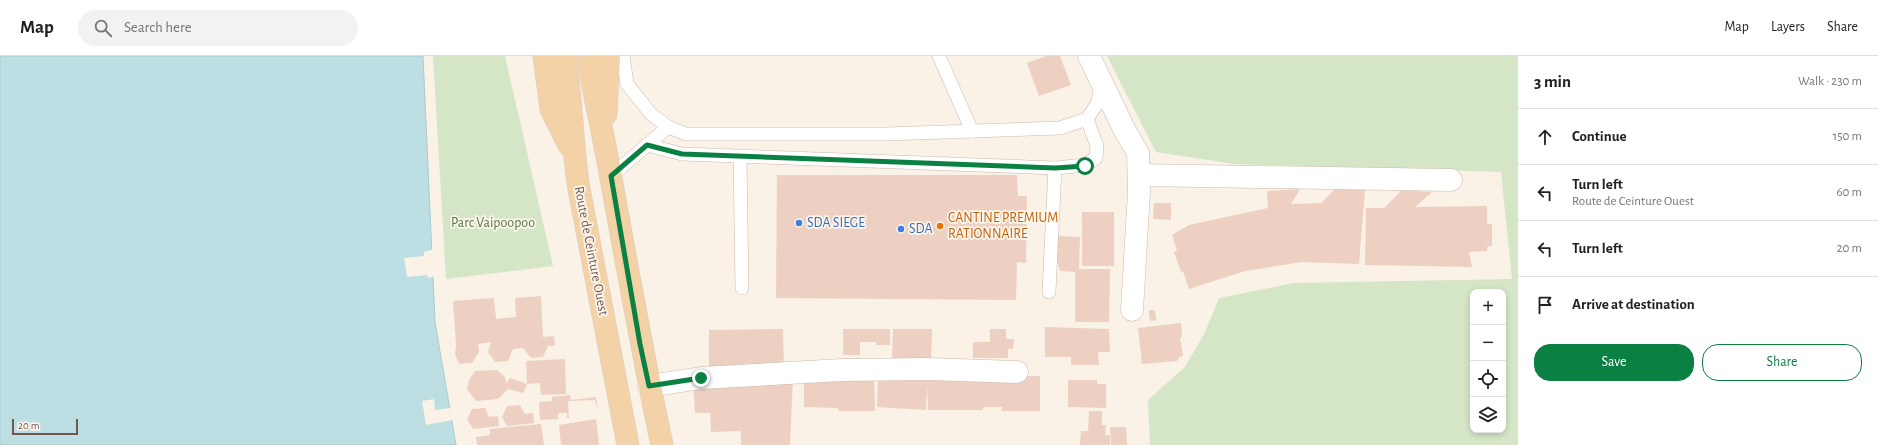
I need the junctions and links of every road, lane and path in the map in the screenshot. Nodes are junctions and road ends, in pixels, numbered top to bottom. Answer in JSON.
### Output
{"nodes":[{"id":1,"x":544,"y":56,"type":"edge"},
{"id":2,"x":565,"y":56,"type":"edge"},
{"id":3,"x":588,"y":56,"type":"edge"},
{"id":4,"x":609,"y":56,"type":"edge"},
{"id":5,"x":623,"y":56,"type":"edge"},
{"id":6,"x":939,"y":56,"type":"edge"},
{"id":7,"x":1089,"y":56,"type":"edge"},
{"id":8,"x":1102,"y":84,"type":"junction"},
{"id":9,"x":1087,"y":119,"type":"junction"},
{"id":10,"x":668,"y":127,"type":"junction"},
{"id":11,"x":972,"y":131,"type":"junction"},
{"id":12,"x":604,"y":142,"type":"junction"},
{"id":13,"x":647,"y":145,"type":"junction"},
{"id":14,"x":574,"y":154,"type":"junction"},
{"id":15,"x":740,"y":156,"type":"junction"},
{"id":16,"x":1055,"y":168,"type":"junction"},
{"id":17,"x":1139,"y":175,"type":"junction"},
{"id":18,"x":611,"y":176,"type":"junction"},
{"id":19,"x":1451,"y":180,"type":"dead end"},
{"id":20,"x":742,"y":288,"type":"dead end"},
{"id":21,"x":1049,"y":292,"type":"dead end"},
{"id":22,"x":1132,"y":310,"type":"dead end"},
{"id":23,"x":1017,"y":372,"type":"dead end"},
{"id":24,"x":649,"y":386,"type":"junction"},
{"id":25,"x":628,"y":445,"type":"edge"},
{"id":26,"x":662,"y":445,"type":"edge"}],
"edges":[{"from":1,"to":14,"type":"main road"},
{"from":2,"to":14,"type":"main road","name":"Route de Ceinture Ouest"},
{"from":3,"to":12,"type":"main road"},
{"from":4,"to":12,"type":"main road"},
{"from":5,"to":10,"type":"lane"},
{"from":6,"to":11,"type":"lane"},
{"from":7,"to":8,"type":"street"},
{"from":8,"to":9,"type":"lane"},
{"from":8,"to":17,"type":"street"},
{"from":9,"to":11,"type":"lane"},
{"from":9,"to":16,"type":"lane"},
{"from":10,"to":11,"type":"lane"},
{"from":10,"to":13,"type":"lane"},
{"from":12,"to":18,"type":"main road"},
{"from":13,"to":15,"type":"lane"},
{"from":13,"to":18,"type":"lane"},
{"from":14,"to":25,"type":"main road","name":"Route de Ceinture Ouest"},
{"from":15,"to":16,"type":"lane"},
{"from":15,"to":20,"type":"lane"},
{"from":16,"to":21,"type":"lane"},
{"from":17,"to":19,"type":"street"},
{"from":17,"to":22,"type":"street"},
{"from":18,"to":24,"type":"main road"},
{"from":23,"to":24,"type":"street"},
{"from":24,"to":26,"type":"main road"}]}
